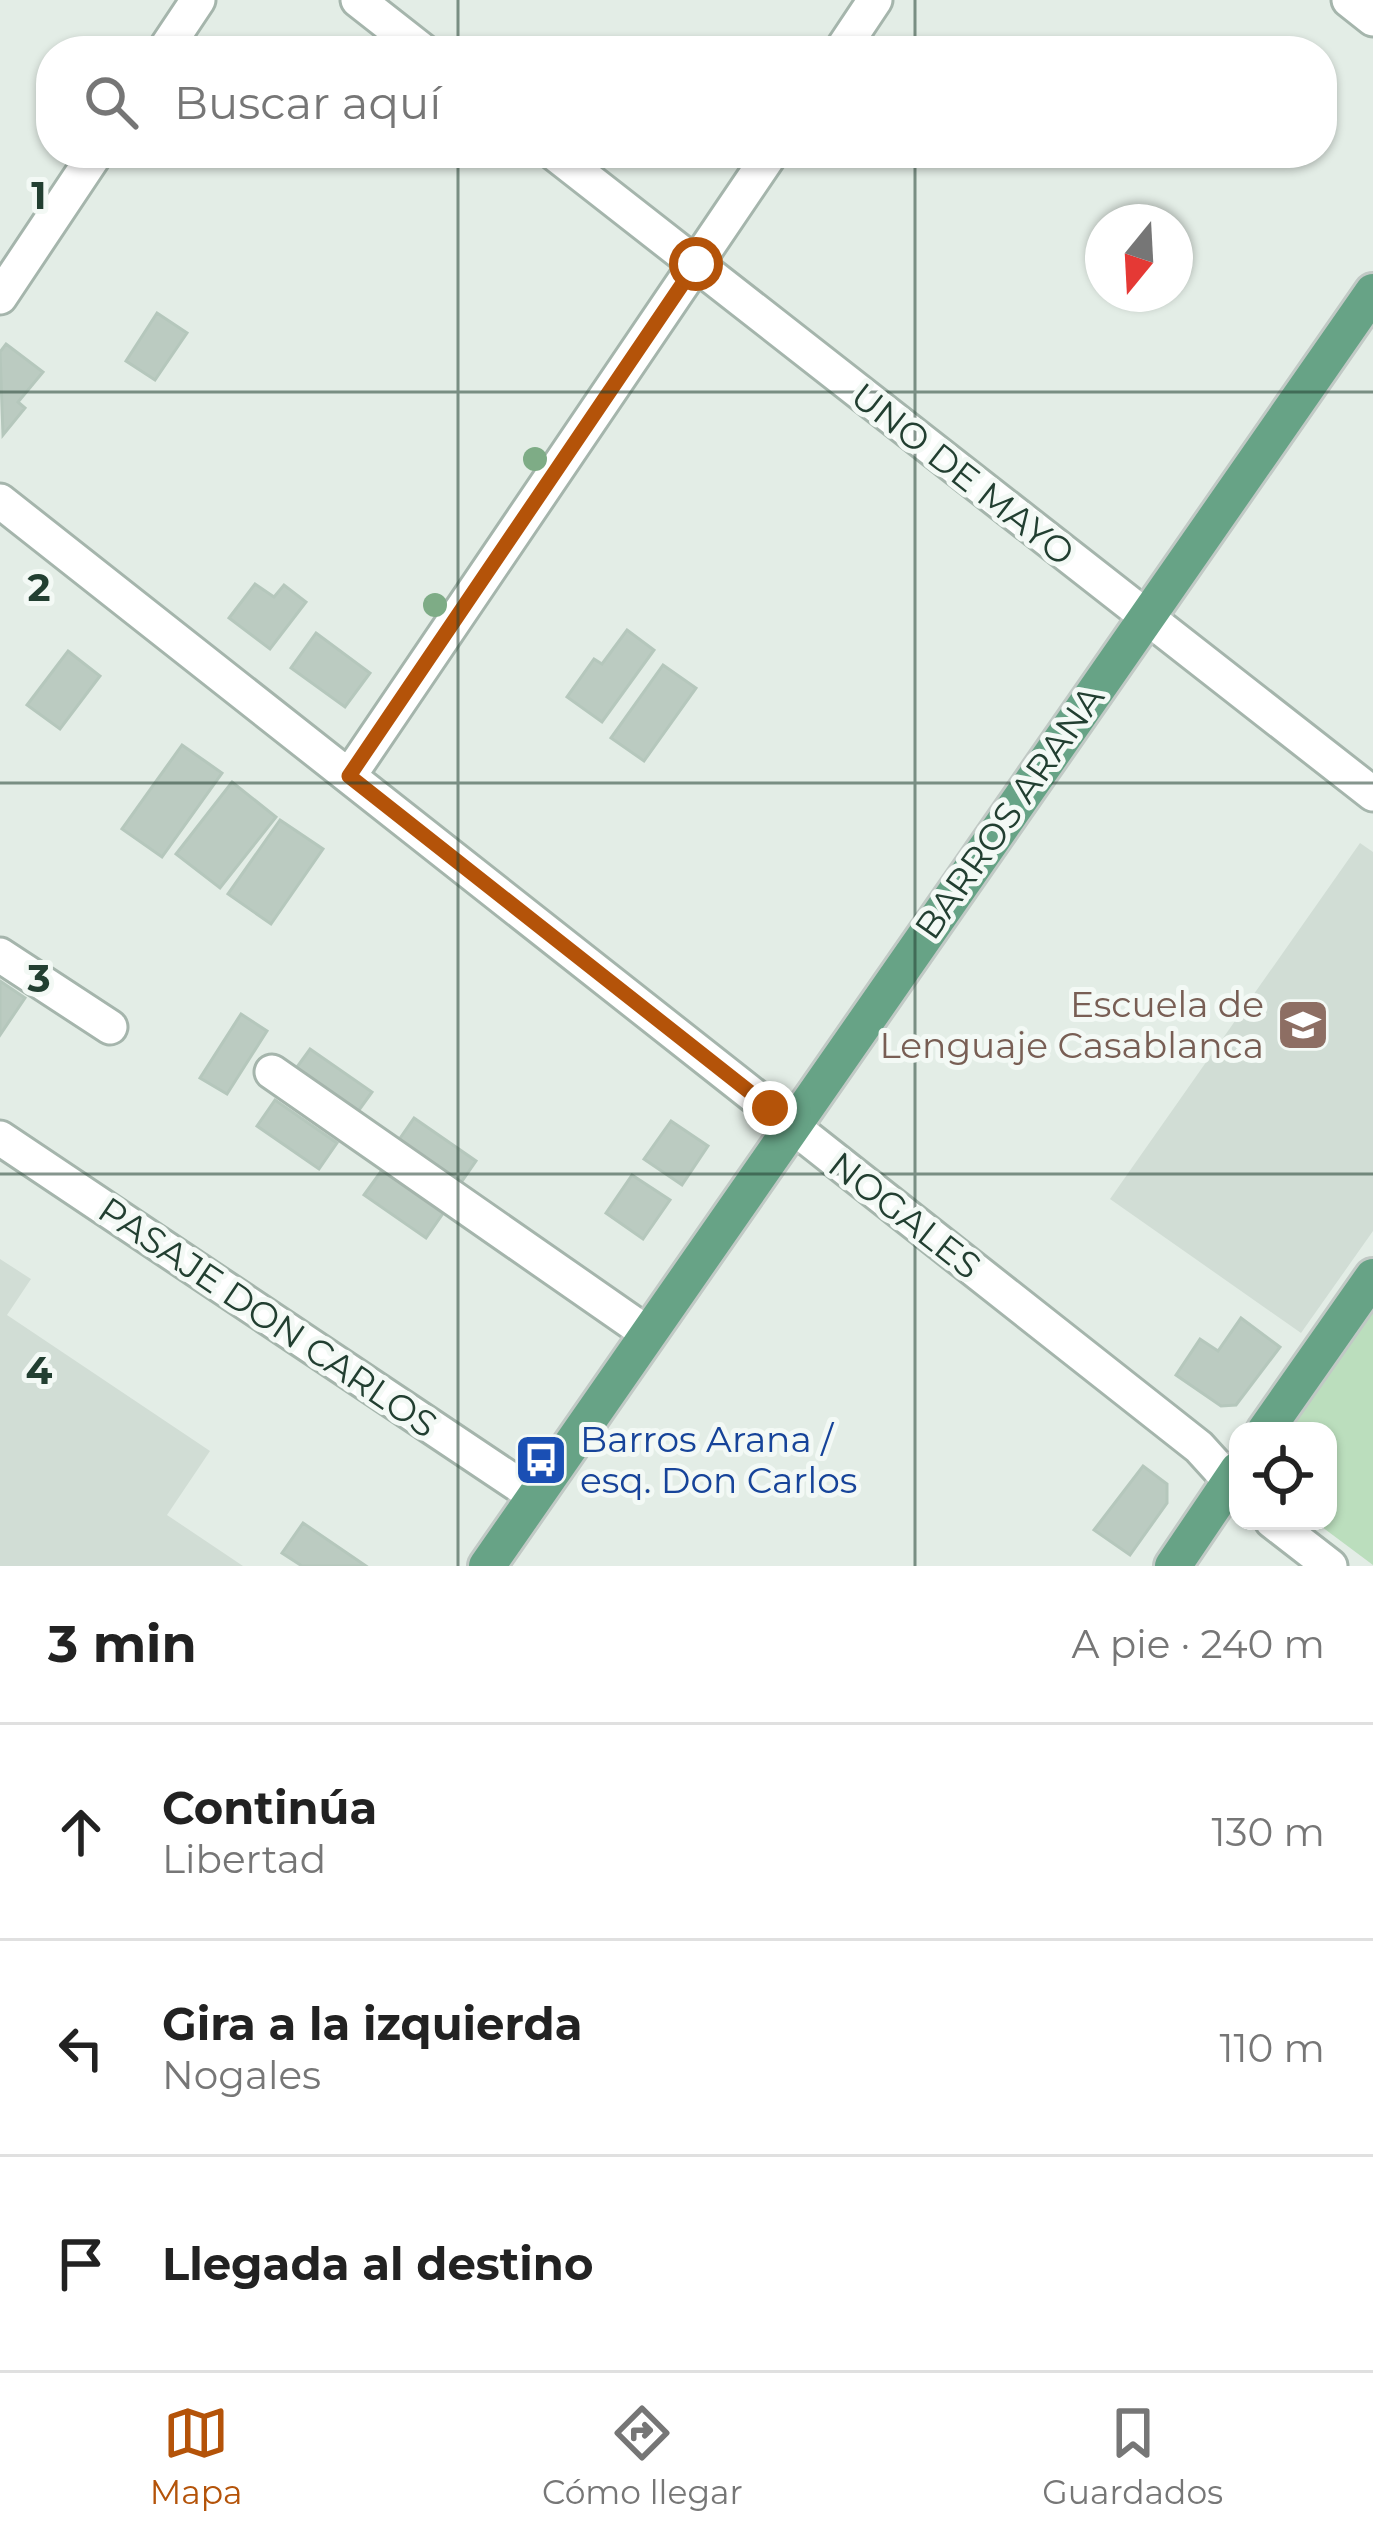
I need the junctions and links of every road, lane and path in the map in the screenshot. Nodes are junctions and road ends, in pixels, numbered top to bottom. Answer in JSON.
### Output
{"nodes":[{"id":1,"x":198,"y":0,"type":"edge"},
{"id":2,"x":358,"y":0,"type":"edge"},
{"id":3,"x":875,"y":0,"type":"edge"},
{"id":4,"x":1349,"y":0,"type":"edge"},
{"id":5,"x":1373,"y":19,"type":"edge"},
{"id":6,"x":174,"y":36,"type":"edge"},
{"id":7,"x":405,"y":36,"type":"edge"},
{"id":8,"x":851,"y":36,"type":"edge"},
{"id":9,"x":86,"y":168,"type":"edge"},
{"id":10,"x":573,"y":168,"type":"edge"},
{"id":11,"x":761,"y":168,"type":"edge"},
{"id":12,"x":696,"y":264,"type":"junction"},
{"id":13,"x":1373,"y":292,"type":"edge"},
{"id":14,"x":0,"y":297,"type":"edge"},
{"id":15,"x":0,"y":501,"type":"edge"},
{"id":16,"x":1145,"y":617,"type":"junction"},
{"id":17,"x":349,"y":776,"type":"junction"},
{"id":18,"x":1373,"y":794,"type":"edge"},
{"id":19,"x":0,"y":955,"type":"edge"},
{"id":20,"x":110,"y":1027,"type":"dead end"},
{"id":21,"x":272,"y":1072,"type":"dead end"},
{"id":22,"x":791,"y":1125,"type":"junction"},
{"id":23,"x":0,"y":1138,"type":"edge"},
{"id":24,"x":1373,"y":1276,"type":"edge"},
{"id":25,"x":647,"y":1333,"type":"junction"},
{"id":26,"x":1271,"y":1422,"type":"edge"},
{"id":27,"x":1229,"y":1474,"type":"edge"},
{"id":28,"x":1229,"y":1488,"type":"edge"},
{"id":29,"x":535,"y":1496,"type":"junction"},
{"id":30,"x":1283,"y":1530,"type":"edge"},
{"id":31,"x":487,"y":1566,"type":"edge"},
{"id":32,"x":1173,"y":1566,"type":"edge"},
{"id":33,"x":1330,"y":1566,"type":"edge"}],
"edges":[{"from":1,"to":6,"type":"street"},
{"from":2,"to":7,"type":"street"},
{"from":3,"to":8,"type":"street"},
{"from":4,"to":5,"type":"street"},
{"from":9,"to":14,"type":"street"},
{"from":10,"to":12,"type":"street","name":"UNO DE MAYO"},
{"from":11,"to":12,"type":"street"},
{"from":12,"to":16,"type":"street","name":"UNO DE MAYO"},
{"from":12,"to":17,"type":"street"},
{"from":13,"to":16,"type":"main road","name":"BARROS ARANA"},
{"from":15,"to":17,"type":"street","name":"NOGALES"},
{"from":16,"to":18,"type":"street","name":"UNO DE MAYO"},
{"from":16,"to":22,"type":"main road","name":"BARROS ARANA"},
{"from":17,"to":22,"type":"street","name":"NOGALES"},
{"from":19,"to":20,"type":"street"},
{"from":21,"to":25,"type":"street"},
{"from":22,"to":25,"type":"main road","name":"BARROS ARANA"},
{"from":22,"to":27,"type":"street","name":"NOGALES"},
{"from":23,"to":29,"type":"street","name":"PASAJE DON CARLOS"},
{"from":24,"to":26,"type":"main road"},
{"from":25,"to":29,"type":"main road","name":"BARROS ARANA"},
{"from":28,"to":32,"type":"main road"},
{"from":29,"to":31,"type":"main road","name":"BARROS ARANA"},
{"from":30,"to":33,"type":"street"}]}
